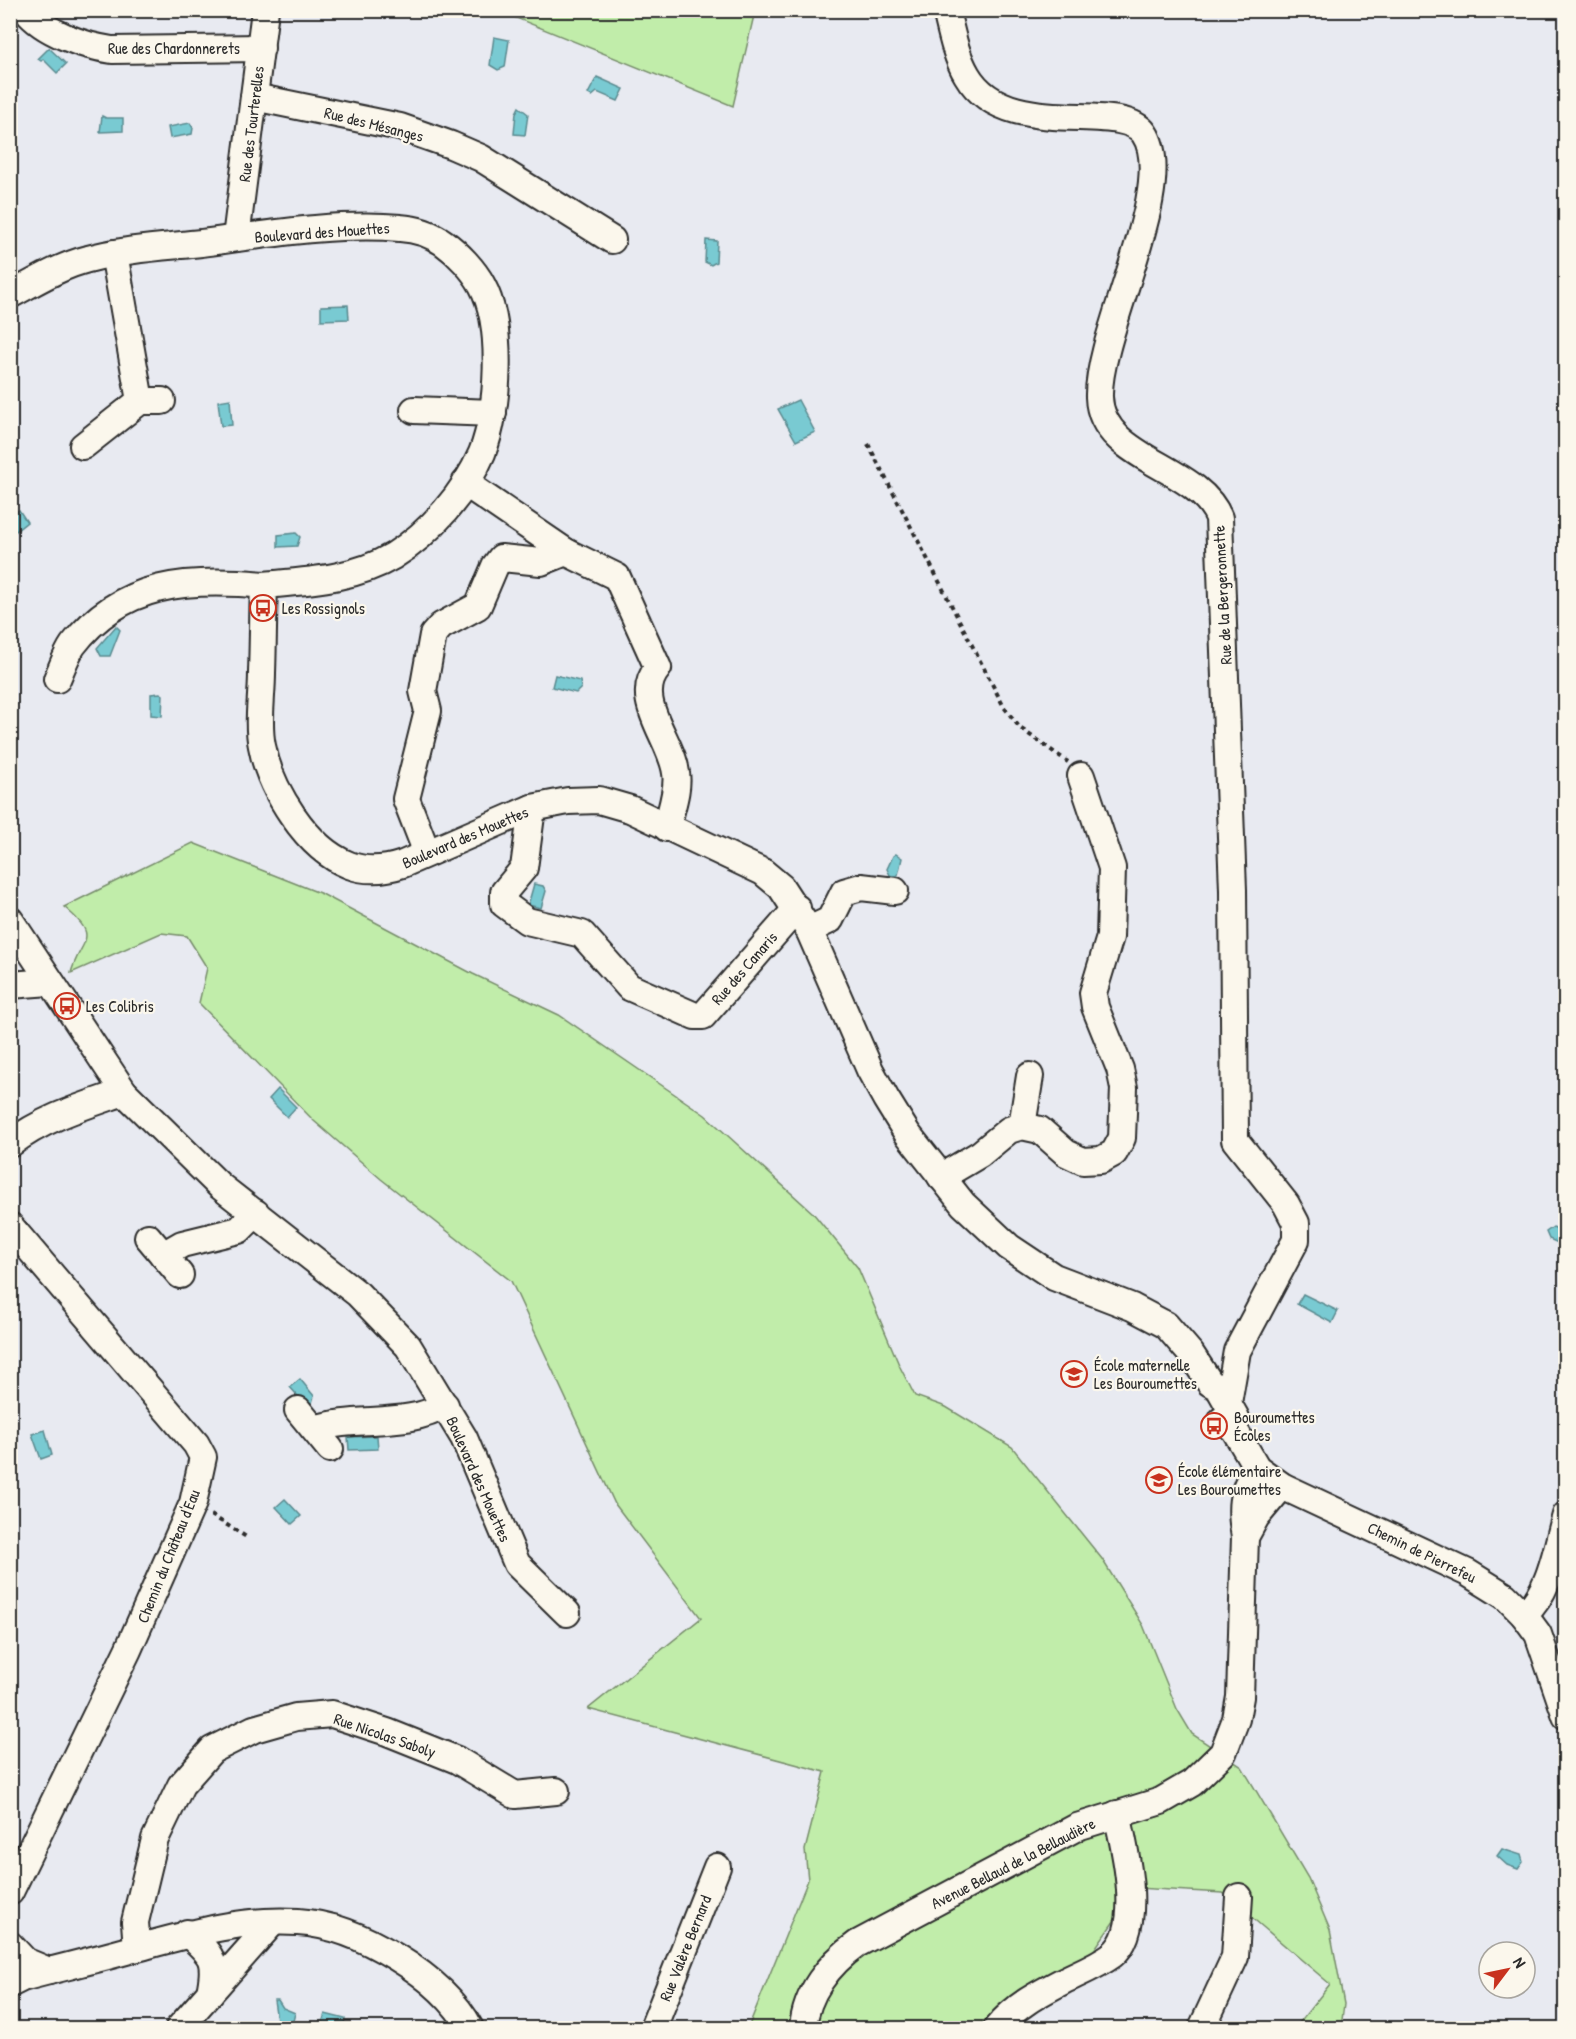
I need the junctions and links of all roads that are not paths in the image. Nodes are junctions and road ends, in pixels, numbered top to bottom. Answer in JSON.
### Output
{"nodes":[{"id":1,"x":26,"y":10,"type":"edge"},
{"id":2,"x":265,"y":10,"type":"edge"},
{"id":3,"x":946,"y":10,"type":"edge"},
{"id":4,"x":261,"y":48,"type":"junction"},
{"id":5,"x":254,"y":97,"type":"junction"},
{"id":6,"x":236,"y":238,"type":"junction"},
{"id":7,"x":612,"y":240,"type":"dead end"},
{"id":8,"x":114,"y":253,"type":"junction"},
{"id":9,"x":10,"y":295,"type":"edge"},
{"id":10,"x":414,"y":410,"type":"dead end"},
{"id":11,"x":493,"y":413,"type":"junction"},
{"id":12,"x":82,"y":446,"type":"dead end"},
{"id":13,"x":465,"y":483,"type":"junction"},
{"id":14,"x":566,"y":552,"type":"junction"},
{"id":15,"x":264,"y":585,"type":"junction"},
{"id":16,"x":57,"y":679,"type":"dead end"},
{"id":17,"x":1081,"y":776,"type":"road end"},
{"id":18,"x":532,"y":808,"type":"junction"},
{"id":19,"x":667,"y":828,"type":"junction"},
{"id":20,"x":427,"y":853,"type":"junction"},
{"id":21,"x":895,"y":891,"type":"dead end"},
{"id":22,"x":797,"y":908,"type":"junction"},
{"id":23,"x":10,"y":920,"type":"edge"},
{"id":24,"x":809,"y":930,"type":"junction"},
{"id":25,"x":50,"y":982,"type":"junction"},
{"id":26,"x":10,"y":985,"type":"edge"},
{"id":27,"x":1030,"y":1076,"type":"dead end"},
{"id":28,"x":124,"y":1092,"type":"junction"},
{"id":29,"x":1022,"y":1126,"type":"junction"},
{"id":30,"x":10,"y":1144,"type":"edge"},
{"id":31,"x":941,"y":1177,"type":"junction"},
{"id":32,"x":256,"y":1214,"type":"junction"},
{"id":33,"x":10,"y":1226,"type":"edge"},
{"id":34,"x":180,"y":1275,"type":"dead end"},
{"id":35,"x":1237,"y":1351,"type":"junction"},
{"id":36,"x":1206,"y":1375,"type":"junction"},
{"id":37,"x":1228,"y":1403,"type":"junction"},
{"id":38,"x":446,"y":1405,"type":"junction"},
{"id":39,"x":1234,"y":1430,"type":"junction"},
{"id":40,"x":330,"y":1449,"type":"dead end"},
{"id":41,"x":1257,"y":1468,"type":"junction"},
{"id":42,"x":1282,"y":1486,"type":"junction"},
{"id":43,"x":1566,"y":1515,"type":"edge"},
{"id":44,"x":1245,"y":1537,"type":"junction"},
{"id":45,"x":567,"y":1614,"type":"dead end"},
{"id":46,"x":1524,"y":1615,"type":"junction"},
{"id":47,"x":1566,"y":1716,"type":"edge"},
{"id":48,"x":556,"y":1791,"type":"dead end"},
{"id":49,"x":1117,"y":1814,"type":"junction"},
{"id":50,"x":717,"y":1867,"type":"dead end"},
{"id":51,"x":10,"y":1892,"type":"edge"},
{"id":52,"x":1239,"y":1897,"type":"dead end"},
{"id":53,"x":272,"y":1923,"type":"junction"},
{"id":54,"x":187,"y":1933,"type":"junction"},
{"id":55,"x":10,"y":1945,"type":"edge"},
{"id":56,"x":137,"y":1948,"type":"junction"},
{"id":57,"x":49,"y":1971,"type":"junction"},
{"id":58,"x":14,"y":1980,"type":"edge"},
{"id":59,"x":210,"y":1993,"type":"junction"},
{"id":60,"x":179,"y":2028,"type":"edge"},
{"id":61,"x":470,"y":2028,"type":"edge"},
{"id":62,"x":653,"y":2028,"type":"edge"},
{"id":63,"x":803,"y":2028,"type":"edge"},
{"id":64,"x":997,"y":2028,"type":"edge"},
{"id":65,"x":1202,"y":2028,"type":"edge"}],
"edges":[{"from":1,"to":4,"type":"street","name":"Rue des Chardonnerets"},
{"from":2,"to":4,"type":"street","name":"Rue des Tourterelles"},
{"from":3,"to":35,"type":"street","name":"Rue de la Bergeronnette"},
{"from":4,"to":5,"type":"street","name":"Rue des Tourterelles"},
{"from":5,"to":6,"type":"street","name":"Rue des Tourterelles"},
{"from":5,"to":7,"type":"street","name":"Rue des Mésanges"},
{"from":6,"to":8,"type":"street","name":"Boulevard des Mouettes"},
{"from":6,"to":11,"type":"street","name":"Boulevard des Mouettes"},
{"from":8,"to":9,"type":"street","name":"Boulevard des Mouettes"},
{"from":8,"to":12,"type":"street"},
{"from":10,"to":11,"type":"street"},
{"from":11,"to":13,"type":"street","name":"Boulevard des Mouettes"},
{"from":13,"to":14,"type":"street"},
{"from":13,"to":15,"type":"street","name":"Boulevard des Mouettes"},
{"from":14,"to":19,"type":"street"},
{"from":14,"to":20,"type":"street"},
{"from":15,"to":16,"type":"street"},
{"from":15,"to":20,"type":"street","name":"Boulevard des Mouettes"},
{"from":17,"to":29,"type":"street"},
{"from":18,"to":19,"type":"street","name":"Boulevard des Mouettes"},
{"from":18,"to":20,"type":"street","name":"Boulevard des Mouettes"},
{"from":18,"to":22,"type":"street","name":"Rue des Canaris"},
{"from":19,"to":22,"type":"street","name":"Boulevard des Mouettes"},
{"from":21,"to":24,"type":"street"},
{"from":22,"to":24,"type":"street","name":"Boulevard des Mouettes"},
{"from":23,"to":25,"type":"street","name":"Boulevard des Mouettes"},
{"from":24,"to":31,"type":"street","name":"Boulevard des Mouettes"},
{"from":25,"to":26,"type":"street"},
{"from":25,"to":28,"type":"street","name":"Boulevard des Mouettes"},
{"from":27,"to":29,"type":"street"},
{"from":28,"to":30,"type":"street"},
{"from":28,"to":32,"type":"street","name":"Boulevard des Mouettes"},
{"from":29,"to":31,"type":"street"},
{"from":31,"to":36,"type":"street","name":"Boulevard des Mouettes"},
{"from":32,"to":34,"type":"street"},
{"from":32,"to":38,"type":"street","name":"Boulevard des Mouettes"},
{"from":33,"to":51,"type":"street","name":"Chemin du Château d'Eau"},
{"from":35,"to":36,"type":"street"},
{"from":35,"to":37,"type":"street","name":"Rue de la Bergeronnette"},
{"from":36,"to":37,"type":"street","name":"Chemin de Pierrefeu"},
{"from":36,"to":39,"type":"street","name":"Chemin de Pierrefeu"},
{"from":37,"to":39,"type":"street","name":"Chemin de Pierrefeu"},
{"from":38,"to":40,"type":"street"},
{"from":38,"to":45,"type":"street","name":"Boulevard des Mouettes"},
{"from":39,"to":41,"type":"street","name":"Chemin de Pierrefeu"},
{"from":41,"to":42,"type":"street","name":"Chemin de Pierrefeu"},
{"from":41,"to":44,"type":"street","name":"Avenue Bellaud de la Bellaudière"},
{"from":42,"to":44,"type":"street","name":"Avenue Bellaud de la Bellaudière"},
{"from":42,"to":46,"type":"street","name":"Chemin de Pierrefeu"},
{"from":43,"to":46,"type":"street"},
{"from":44,"to":49,"type":"street","name":"Avenue Bellaud de la Bellaudière"},
{"from":46,"to":47,"type":"street","name":"Chemin de Pierrefeu"},
{"from":48,"to":56,"type":"street","name":"Rue Nicolas Saboly"},
{"from":49,"to":63,"type":"street","name":"Avenue Bellaud de la Bellaudière"},
{"from":49,"to":64,"type":"street"},
{"from":50,"to":62,"type":"street","name":"Rue Valère Bernard"},
{"from":52,"to":65,"type":"street"},
{"from":53,"to":54,"type":"street"},
{"from":53,"to":59,"type":"street"},
{"from":53,"to":61,"type":"street"},
{"from":54,"to":56,"type":"street"},
{"from":54,"to":59,"type":"street"},
{"from":55,"to":57,"type":"street"},
{"from":56,"to":57,"type":"street"},
{"from":57,"to":58,"type":"street"},
{"from":59,"to":60,"type":"street"}]}
